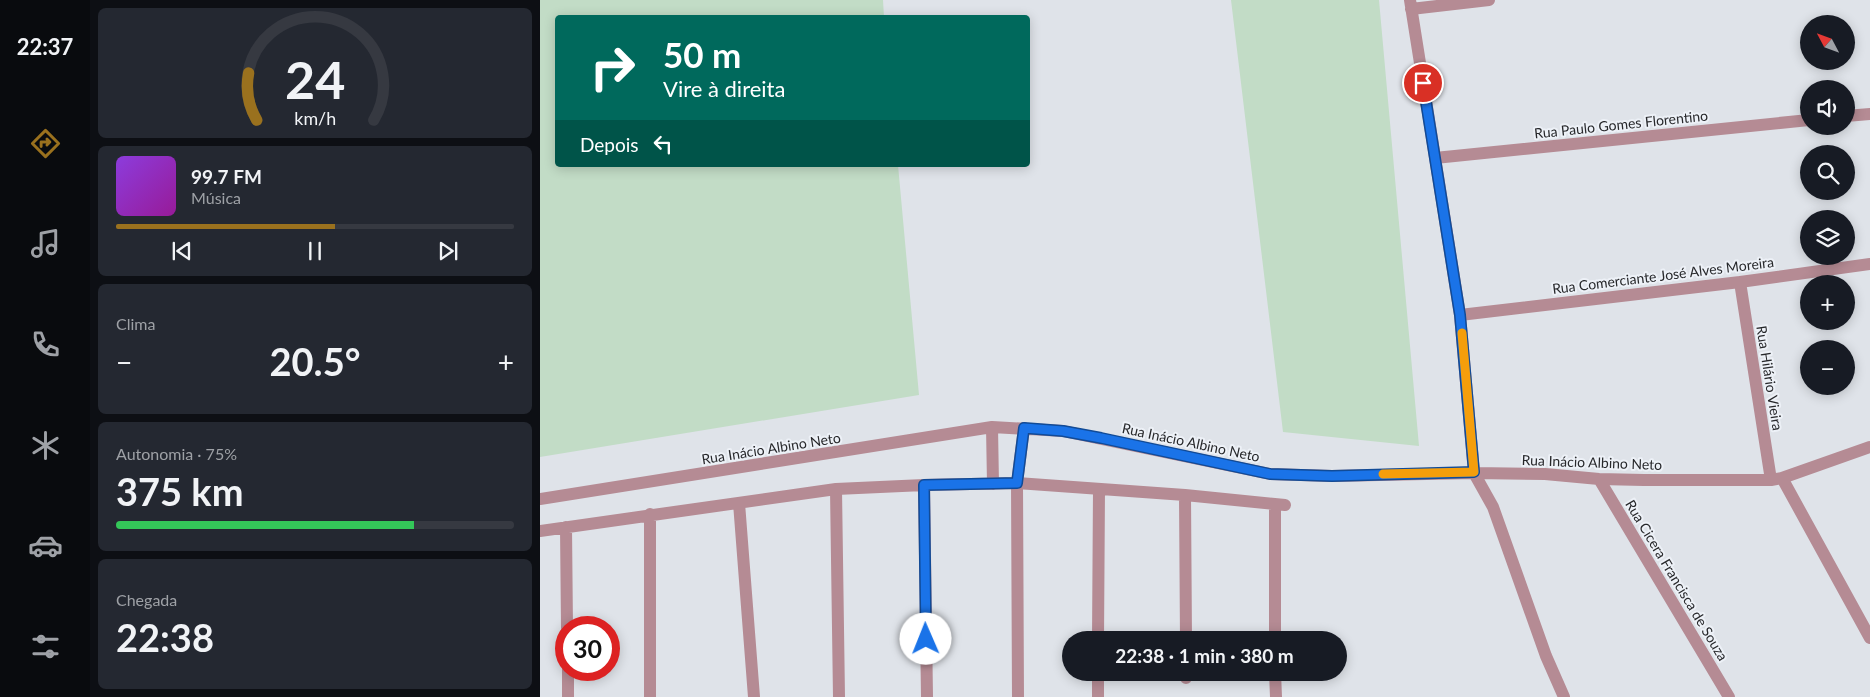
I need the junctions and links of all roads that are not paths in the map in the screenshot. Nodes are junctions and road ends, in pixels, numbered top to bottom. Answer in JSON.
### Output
{"nodes":[{"id":1,"x":1489,"y":0,"type":"edge"},
{"id":2,"x":1410,"y":4,"type":"edge"},
{"id":3,"x":1870,"y":114,"type":"edge"},
{"id":4,"x":1855,"y":115,"type":"edge"},
{"id":5,"x":1800,"y":121,"type":"edge"},
{"id":6,"x":1435,"y":158,"type":"junction"},
{"id":7,"x":1870,"y":264,"type":"edge"},
{"id":8,"x":1740,"y":282,"type":"junction"},
{"id":9,"x":1460,"y":315,"type":"junction"},
{"id":10,"x":992,"y":427,"type":"junction"},
{"id":11,"x":1024,"y":428,"type":"junction"},
{"id":12,"x":1870,"y":447,"type":"edge"},
{"id":13,"x":1474,"y":472,"type":"junction"},
{"id":14,"x":1599,"y":479,"type":"junction"},
{"id":15,"x":1776,"y":479,"type":"junction"},
{"id":16,"x":1017,"y":483,"type":"junction"},
{"id":17,"x":993,"y":484,"type":"junction"},
{"id":18,"x":924,"y":485,"type":"junction"},
{"id":19,"x":836,"y":489,"type":"junction"},
{"id":20,"x":1099,"y":489,"type":"junction"},
{"id":21,"x":1185,"y":495,"type":"junction"},
{"id":22,"x":540,"y":499,"type":"edge"},
{"id":23,"x":739,"y":502,"type":"junction"},
{"id":24,"x":650,"y":514,"type":"junction"},
{"id":25,"x":566,"y":527,"type":"junction"},
{"id":26,"x":540,"y":531,"type":"edge"},
{"id":27,"x":567,"y":616,"type":"edge"},
{"id":28,"x":1098,"y":631,"type":"edge"},
{"id":29,"x":1186,"y":631,"type":"edge"},
{"id":30,"x":1275,"y":631,"type":"edge"},
{"id":31,"x":1869,"y":633,"type":"edge"},
{"id":32,"x":568,"y":681,"type":"edge"},
{"id":33,"x":1098,"y":681,"type":"edge"},
{"id":34,"x":1276,"y":681,"type":"edge"},
{"id":35,"x":568,"y":697,"type":"edge"},
{"id":36,"x":650,"y":697,"type":"edge"},
{"id":37,"x":754,"y":697,"type":"edge"},
{"id":38,"x":839,"y":697,"type":"edge"},
{"id":39,"x":927,"y":697,"type":"edge"},
{"id":40,"x":1018,"y":697,"type":"edge"},
{"id":41,"x":1098,"y":697,"type":"edge"},
{"id":42,"x":1276,"y":697,"type":"edge"},
{"id":43,"x":1564,"y":697,"type":"edge"},
{"id":44,"x":1729,"y":697,"type":"edge"}],
"edges":[{"from":1,"to":2,"type":"street"},
{"from":2,"to":6,"type":"street"},
{"from":3,"to":4,"type":"street"},
{"from":5,"to":6,"type":"street","name":"Rua Paulo Gomes Florentino"},
{"from":6,"to":9,"type":"street"},
{"from":7,"to":8,"type":"street","name":"Rua Comerciante José Alves Moreira"},
{"from":8,"to":9,"type":"street","name":"Rua Comerciante José Alves Moreira"},
{"from":8,"to":15,"type":"street","name":"Rua Hilário Vieira"},
{"from":9,"to":13,"type":"street"},
{"from":10,"to":11,"type":"street","name":"Rua Inácio Albino Neto"},
{"from":10,"to":17,"type":"street"},
{"from":10,"to":22,"type":"street","name":"Rua Inácio Albino Neto"},
{"from":11,"to":13,"type":"street","name":"Rua Inácio Albino Neto"},
{"from":11,"to":16,"type":"street"},
{"from":12,"to":15,"type":"street","name":"Rua Inácio Albino Neto"},
{"from":13,"to":14,"type":"street","name":"Rua Inácio Albino Neto"},
{"from":13,"to":43,"type":"street"},
{"from":14,"to":15,"type":"street","name":"Rua Inácio Albino Neto"},
{"from":14,"to":44,"type":"street","name":"Rua Cicera Francisca de Souza"},
{"from":15,"to":31,"type":"street","name":"Rua Hilário Vieira"},
{"from":16,"to":17,"type":"street"},
{"from":16,"to":20,"type":"street"},
{"from":16,"to":40,"type":"street"},
{"from":17,"to":18,"type":"street"},
{"from":18,"to":19,"type":"street"},
{"from":18,"to":39,"type":"street"},
{"from":19,"to":23,"type":"street"},
{"from":19,"to":38,"type":"street"},
{"from":20,"to":21,"type":"street"},
{"from":20,"to":28,"type":"street"},
{"from":21,"to":29,"type":"street"},
{"from":21,"to":30,"type":"street"},
{"from":23,"to":24,"type":"street"},
{"from":23,"to":37,"type":"street"},
{"from":24,"to":25,"type":"street"},
{"from":24,"to":36,"type":"street"},
{"from":25,"to":26,"type":"street"},
{"from":25,"to":27,"type":"street"},
{"from":32,"to":35,"type":"street"},
{"from":33,"to":41,"type":"street"},
{"from":34,"to":42,"type":"street"}]}
